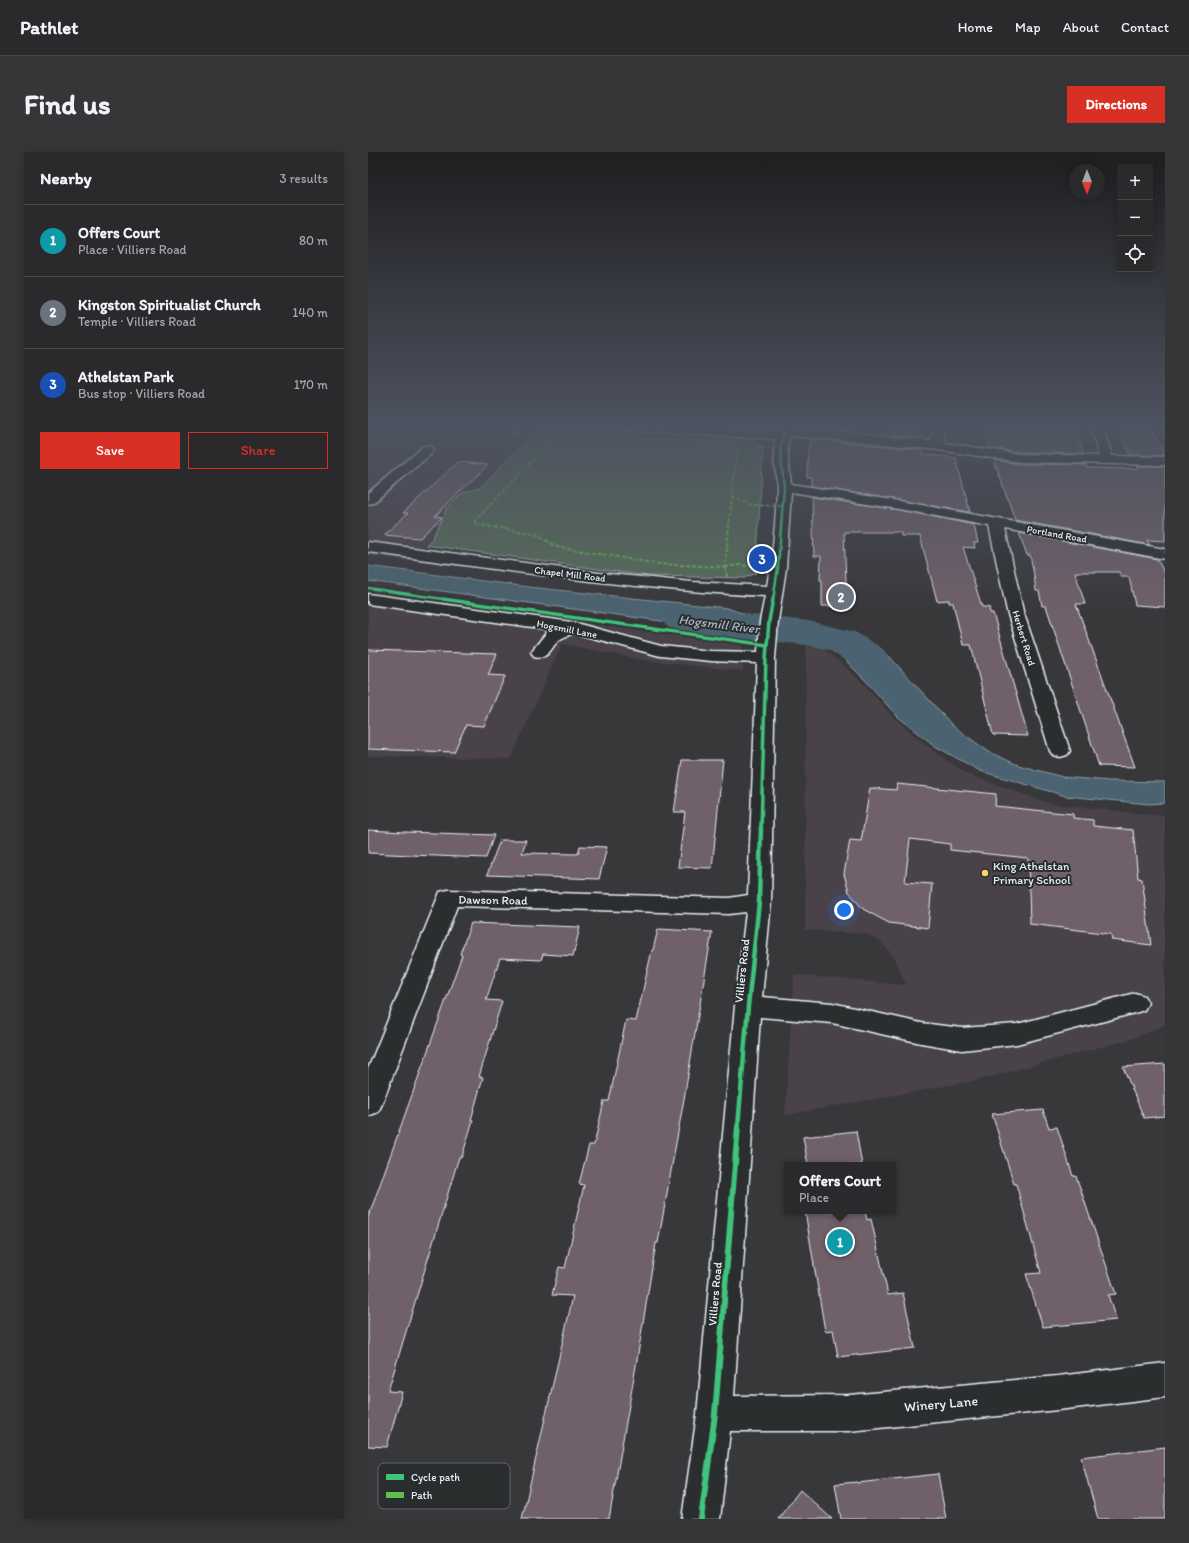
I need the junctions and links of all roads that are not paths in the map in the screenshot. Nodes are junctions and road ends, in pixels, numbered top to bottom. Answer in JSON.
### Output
{"nodes":[{"id":1,"x":381,"y":489,"type":"edge"},
{"id":2,"x":784,"y":489,"type":"edge"},
{"id":3,"x":801,"y":489,"type":"edge"},
{"id":4,"x":368,"y":500,"type":"edge"},
{"id":5,"x":996,"y":523,"type":"junction"},
{"id":6,"x":368,"y":547,"type":"edge"},
{"id":7,"x":1165,"y":554,"type":"edge"},
{"id":8,"x":773,"y":591,"type":"junction"},
{"id":9,"x":368,"y":599,"type":"edge"},
{"id":10,"x":572,"y":627,"type":"junction"},
{"id":11,"x":767,"y":640,"type":"junction"},
{"id":12,"x":540,"y":652,"type":"dead end"},
{"id":13,"x":1060,"y":751,"type":"dead end"},
{"id":14,"x":759,"y":902,"type":"junction"},
{"id":15,"x":1135,"y":1002,"type":"dead end"},
{"id":16,"x":748,"y":1006,"type":"junction"},
{"id":17,"x":368,"y":1104,"type":"edge"},
{"id":18,"x":1165,"y":1380,"type":"edge"},
{"id":19,"x":715,"y":1414,"type":"junction"},
{"id":20,"x":701,"y":1519,"type":"edge"}],
"edges":[{"from":1,"to":4,"type":"street"},
{"from":2,"to":8,"type":"street","name":"Villiers Road"},
{"from":3,"to":5,"type":"street","name":"Portland Road"},
{"from":5,"to":7,"type":"street","name":"Portland Road"},
{"from":5,"to":13,"type":"street","name":"Herbert Road"},
{"from":6,"to":8,"type":"street","name":"Chapel Mill Road"},
{"from":8,"to":11,"type":"street","name":"Villiers Road"},
{"from":9,"to":10,"type":"street","name":"Hogsmill Lane"},
{"from":10,"to":11,"type":"street","name":"Hogsmill Lane"},
{"from":10,"to":12,"type":"street"},
{"from":11,"to":14,"type":"street","name":"Villiers Road"},
{"from":14,"to":16,"type":"street","name":"Villiers Road"},
{"from":14,"to":17,"type":"street","name":"Dawson Road"},
{"from":15,"to":16,"type":"street"},
{"from":16,"to":19,"type":"street","name":"Villiers Road"},
{"from":18,"to":19,"type":"street","name":"Winery Lane"},
{"from":19,"to":20,"type":"street","name":"Villiers Road"}]}
